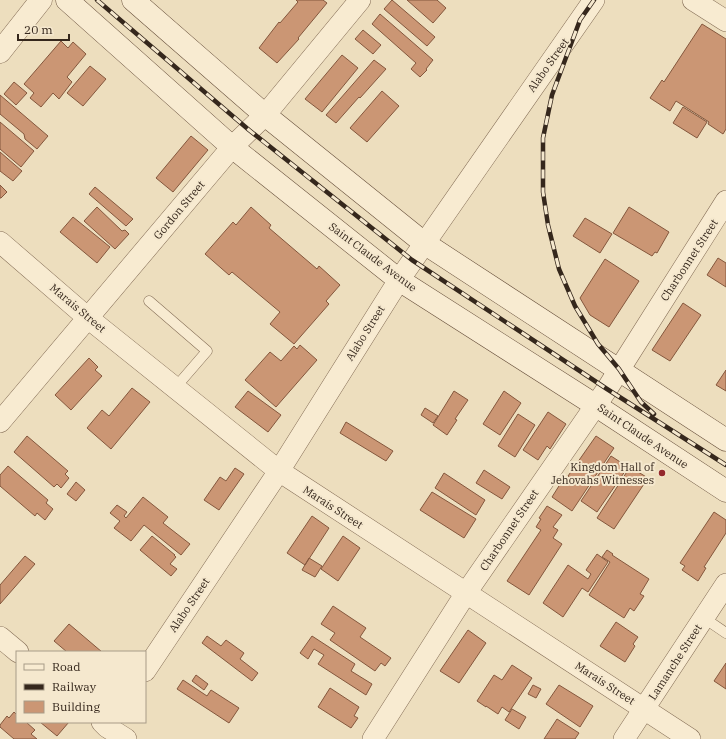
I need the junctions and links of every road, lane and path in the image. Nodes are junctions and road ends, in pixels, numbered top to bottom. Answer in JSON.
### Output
{"nodes":[{"id":1,"x":41,"y":0,"type":"edge"},
{"id":2,"x":67,"y":0,"type":"edge"},
{"id":3,"x":133,"y":0,"type":"edge"},
{"id":4,"x":360,"y":0,"type":"edge"},
{"id":5,"x":594,"y":0,"type":"edge"},
{"id":6,"x":693,"y":0,"type":"edge"},
{"id":7,"x":726,"y":21,"type":"edge"},
{"id":8,"x":0,"y":52,"type":"edge"},
{"id":9,"x":265,"y":115,"type":"junction"},
{"id":10,"x":232,"y":147,"type":"junction"},
{"id":11,"x":726,"y":201,"type":"edge"},
{"id":12,"x":0,"y":242,"type":"edge"},
{"id":13,"x":424,"y":243,"type":"junction"},
{"id":14,"x":398,"y":280,"type":"junction"},
{"id":15,"x":149,"y":301,"type":"dead end"},
{"id":16,"x":88,"y":318,"type":"junction"},
{"id":17,"x":619,"y":369,"type":"junction"},
{"id":18,"x":175,"y":388,"type":"junction"},
{"id":19,"x":595,"y":405,"type":"junction"},
{"id":20,"x":0,"y":422,"type":"edge"},
{"id":21,"x":726,"y":440,"type":"edge"},
{"id":22,"x":279,"y":472,"type":"junction"},
{"id":23,"x":726,"y":491,"type":"edge"},
{"id":24,"x":726,"y":584,"type":"edge"},
{"id":25,"x":466,"y":593,"type":"junction"},
{"id":26,"x":704,"y":618,"type":"junction"},
{"id":27,"x":726,"y":633,"type":"edge"},
{"id":28,"x":0,"y":637,"type":"edge"},
{"id":29,"x":17,"y":651,"type":"edge"},
{"id":30,"x":146,"y":670,"type":"edge"},
{"id":31,"x":644,"y":709,"type":"junction"},
{"id":32,"x":105,"y":728,"type":"edge"},
{"id":33,"x":126,"y":739,"type":"edge"},
{"id":34,"x":373,"y":739,"type":"edge"},
{"id":35,"x":624,"y":739,"type":"edge"},
{"id":36,"x":690,"y":739,"type":"edge"}],
"edges":[{"from":1,"to":8,"type":"main road"},
{"from":2,"to":10,"type":"main road","name":"Saint Claude Avenue"},
{"from":3,"to":9,"type":"main road"},
{"from":4,"to":9,"type":"street","name":"Gordon Street"},
{"from":5,"to":13,"type":"street","name":"Alabo Street"},
{"from":6,"to":7,"type":"street"},
{"from":9,"to":10,"type":"street","name":"Gordon Street"},
{"from":9,"to":13,"type":"main road"},
{"from":10,"to":14,"type":"main road","name":"Saint Claude Avenue"},
{"from":10,"to":16,"type":"street","name":"Gordon Street"},
{"from":11,"to":17,"type":"street","name":"Charbonnet Street"},
{"from":12,"to":16,"type":"street","name":"Marais Street"},
{"from":13,"to":14,"type":"street","name":"Alabo Street"},
{"from":13,"to":17,"type":"main road"},
{"from":14,"to":19,"type":"main road","name":"Saint Claude Avenue"},
{"from":14,"to":22,"type":"street","name":"Alabo Street"},
{"from":15,"to":18,"type":"lane"},
{"from":16,"to":18,"type":"street","name":"Marais Street"},
{"from":16,"to":20,"type":"street","name":"Gordon Street"},
{"from":17,"to":19,"type":"street","name":"Charbonnet Street"},
{"from":17,"to":21,"type":"main road"},
{"from":18,"to":22,"type":"street","name":"Marais Street"},
{"from":19,"to":23,"type":"main road","name":"Saint Claude Avenue"},
{"from":19,"to":25,"type":"street","name":"Charbonnet Street"},
{"from":22,"to":25,"type":"street","name":"Marais Street"},
{"from":22,"to":30,"type":"street","name":"Alabo Street"},
{"from":24,"to":26,"type":"street","name":"Lamanche Street"},
{"from":25,"to":31,"type":"street","name":"Marais Street"},
{"from":25,"to":34,"type":"street","name":"Charbonnet Street"},
{"from":26,"to":27,"type":"lane"},
{"from":26,"to":31,"type":"street","name":"Lamanche Street"},
{"from":28,"to":29,"type":"street"},
{"from":31,"to":35,"type":"street","name":"Lamanche Street"},
{"from":31,"to":36,"type":"street","name":"Marais Street"},
{"from":32,"to":33,"type":"street"}]}
